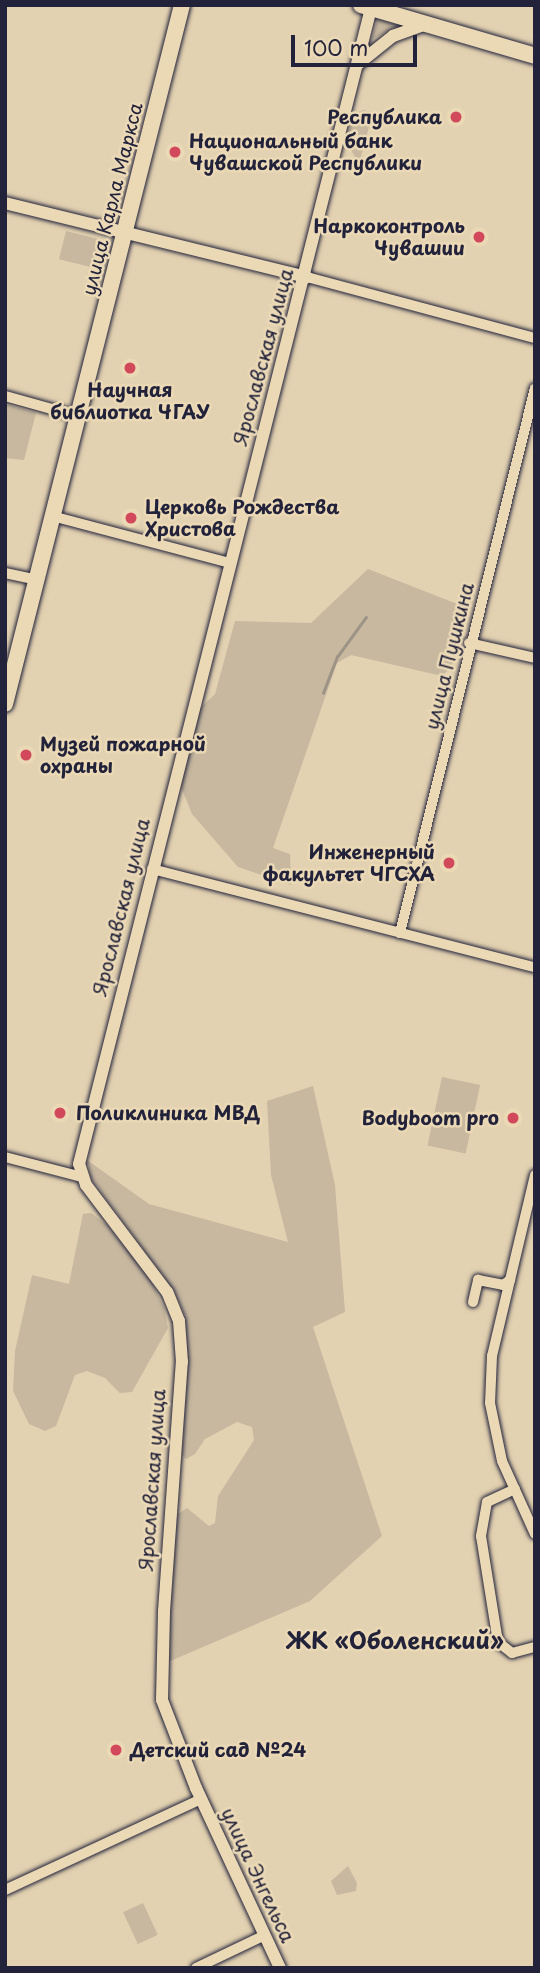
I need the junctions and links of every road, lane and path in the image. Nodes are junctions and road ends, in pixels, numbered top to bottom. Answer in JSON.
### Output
{"nodes":[{"id":1,"x":182,"y":5,"type":"edge"},
{"id":2,"x":395,"y":5,"type":"edge"},
{"id":3,"x":368,"y":6,"type":"edge"},
{"id":4,"x":429,"y":24,"type":"junction"},
{"id":5,"x":492,"y":39,"type":"junction"},
{"id":6,"x":535,"y":49,"type":"edge"},
{"id":7,"x":535,"y":56,"type":"edge"},
{"id":8,"x":358,"y":64,"type":"junction"},
{"id":9,"x":5,"y":203,"type":"edge"},
{"id":10,"x":124,"y":232,"type":"junction"},
{"id":11,"x":307,"y":277,"type":"junction"},
{"id":12,"x":535,"y":338,"type":"edge"},
{"id":13,"x":535,"y":388,"type":"edge"},
{"id":14,"x":5,"y":396,"type":"edge"},
{"id":15,"x":77,"y":412,"type":"junction"},
{"id":16,"x":52,"y":516,"type":"junction"},
{"id":17,"x":230,"y":563,"type":"junction"},
{"id":18,"x":5,"y":573,"type":"edge"},
{"id":19,"x":28,"y":578,"type":"junction"},
{"id":20,"x":469,"y":643,"type":"junction"},
{"id":21,"x":535,"y":658,"type":"edge"},
{"id":22,"x":5,"y":668,"type":"edge"},
{"id":23,"x":5,"y":704,"type":"edge"},
{"id":24,"x":152,"y":869,"type":"junction"},
{"id":25,"x":400,"y":933,"type":"junction"},
{"id":26,"x":535,"y":967,"type":"edge"},
{"id":27,"x":5,"y":1157,"type":"edge"},
{"id":28,"x":535,"y":1175,"type":"edge"},
{"id":29,"x":82,"y":1177,"type":"junction"},
{"id":30,"x":510,"y":1280,"type":"junction"},
{"id":31,"x":473,"y":1302,"type":"dead end"},
{"id":32,"x":514,"y":1489,"type":"junction"},
{"id":33,"x":535,"y":1534,"type":"edge"},
{"id":34,"x":535,"y":1647,"type":"edge"},
{"id":35,"x":201,"y":1799,"type":"junction"},
{"id":36,"x":5,"y":1889,"type":"edge"},
{"id":37,"x":265,"y":1936,"type":"junction"},
{"id":38,"x":196,"y":1968,"type":"edge"},
{"id":39,"x":280,"y":1968,"type":"edge"}],
"edges":[{"from":1,"to":10,"type":"main road","name":"улица Карла Маркса"},
{"from":2,"to":5,"type":"main road"},
{"from":3,"to":4,"type":"main road"},
{"from":3,"to":8,"type":"street","name":"Ярославская улица"},
{"from":4,"to":5,"type":"main road"},
{"from":4,"to":8,"type":"street"},
{"from":5,"to":6,"type":"main road"},
{"from":5,"to":7,"type":"main road"},
{"from":8,"to":11,"type":"street","name":"Ярославская улица"},
{"from":9,"to":10,"type":"street"},
{"from":10,"to":11,"type":"street"},
{"from":10,"to":15,"type":"main road","name":"улица Карла Маркса"},
{"from":11,"to":12,"type":"street"},
{"from":11,"to":17,"type":"street","name":"Ярославская улица"},
{"from":13,"to":20,"type":"street","name":"улица Пушкина"},
{"from":14,"to":15,"type":"street"},
{"from":15,"to":16,"type":"main road","name":"улица Карла Маркса"},
{"from":15,"to":19,"type":"main road","name":"улица Карла Маркса"},
{"from":16,"to":17,"type":"street"},
{"from":16,"to":23,"type":"main road","name":"улица Карла Маркса"},
{"from":17,"to":24,"type":"street","name":"Ярославская улица"},
{"from":18,"to":19,"type":"street"},
{"from":19,"to":22,"type":"main road","name":"улица Карла Маркса"},
{"from":20,"to":21,"type":"street"},
{"from":20,"to":25,"type":"street","name":"улица Пушкина"},
{"from":24,"to":25,"type":"street"},
{"from":24,"to":29,"type":"street","name":"Ярославская улица"},
{"from":25,"to":26,"type":"street"},
{"from":27,"to":29,"type":"street"},
{"from":28,"to":30,"type":"street"},
{"from":29,"to":35,"type":"street","name":"Ярославская улица"},
{"from":30,"to":31,"type":"street"},
{"from":30,"to":32,"type":"street"},
{"from":32,"to":33,"type":"street"},
{"from":32,"to":34,"type":"street"},
{"from":35,"to":36,"type":"street"},
{"from":35,"to":37,"type":"street","name":"улица Энгельса"},
{"from":37,"to":38,"type":"street"},
{"from":37,"to":39,"type":"street","name":"улица Энгельса"}]}
